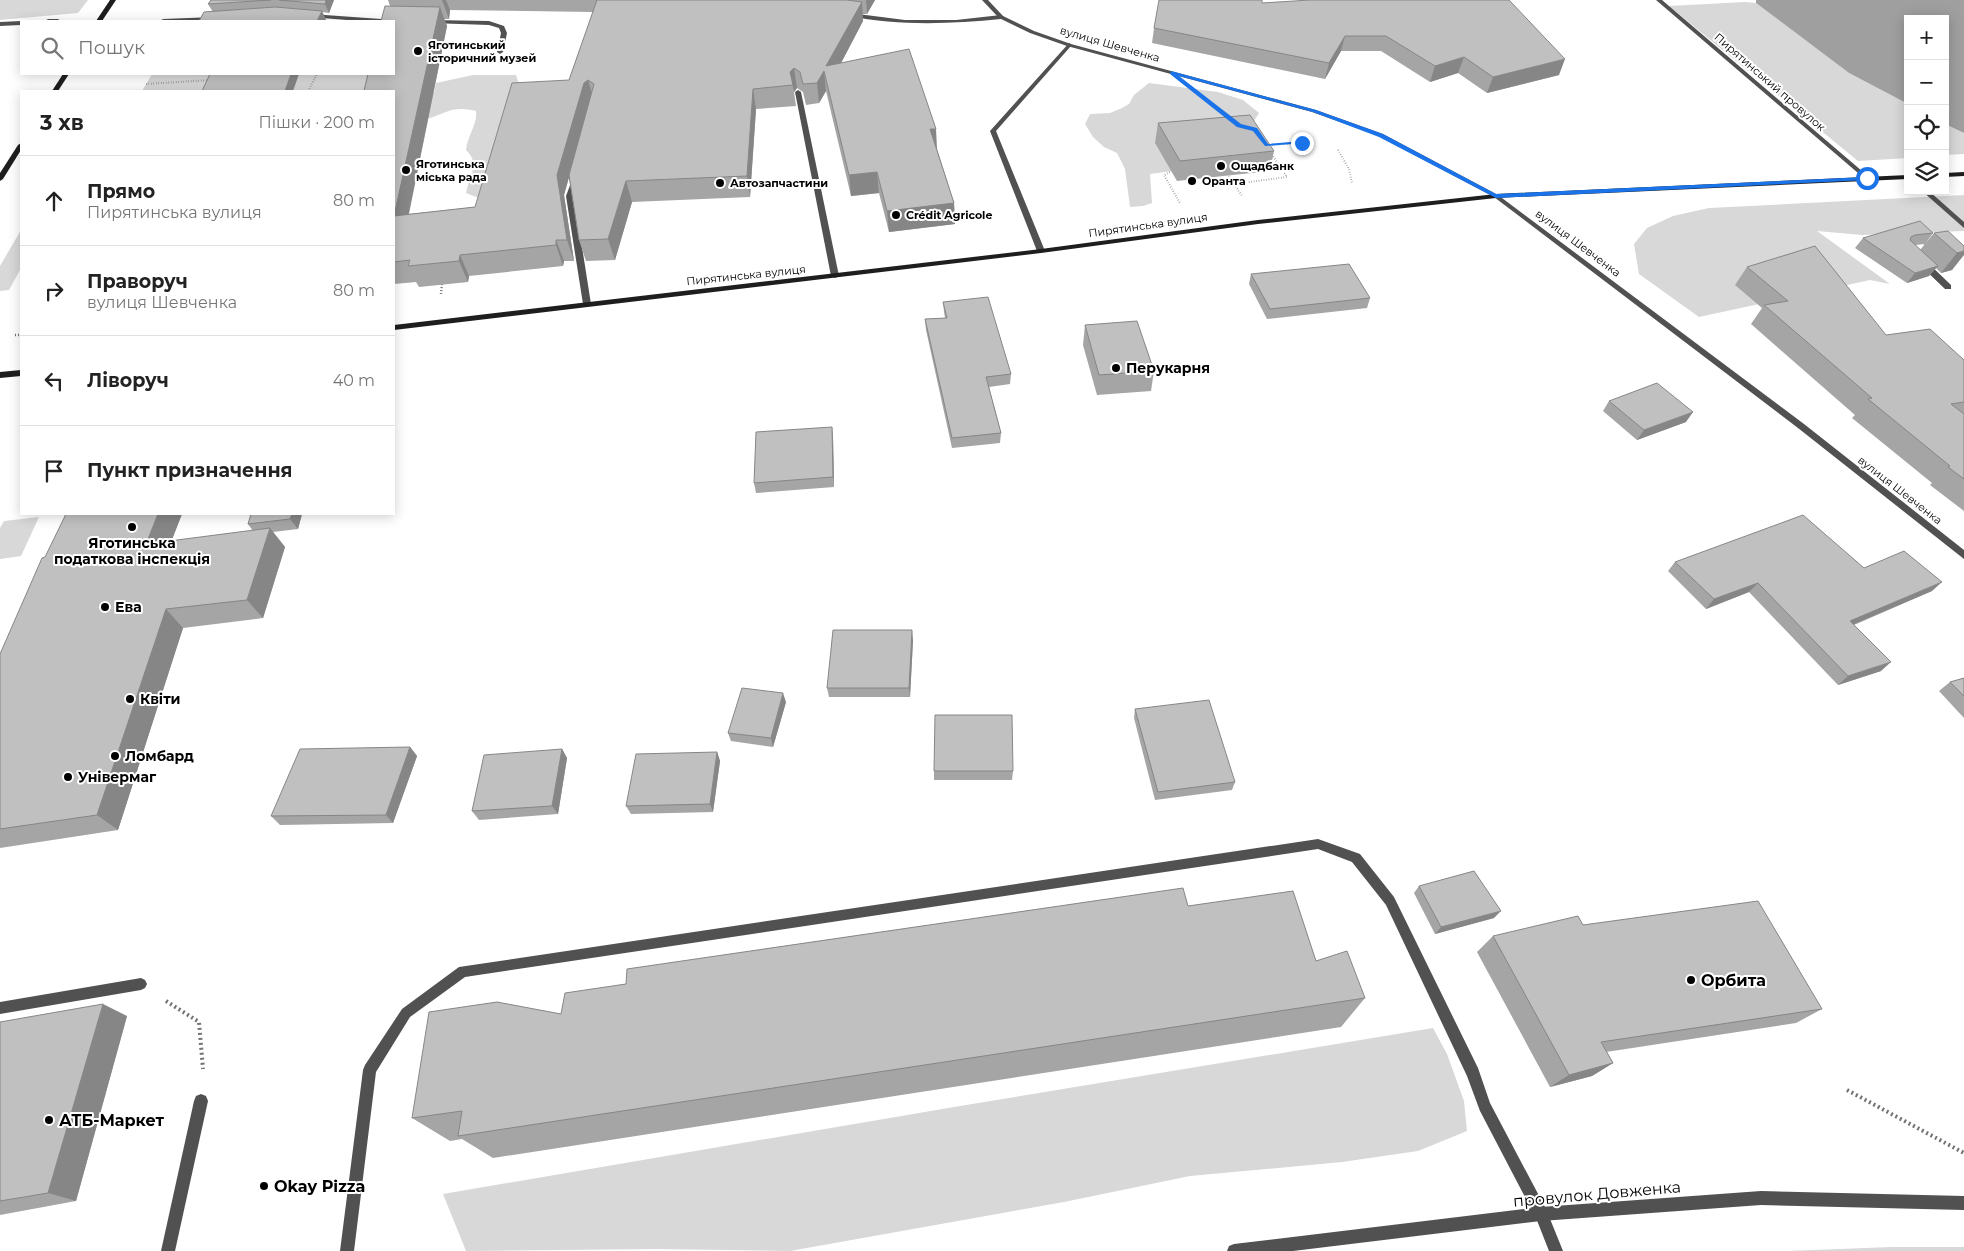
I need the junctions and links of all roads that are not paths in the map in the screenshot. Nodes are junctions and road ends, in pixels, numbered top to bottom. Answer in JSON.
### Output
{"nodes":[{"id":1,"x":113,"y":0,"type":"edge"},
{"id":2,"x":985,"y":0,"type":"edge"},
{"id":3,"x":1659,"y":0,"type":"edge"},
{"id":4,"x":846,"y":15,"type":"edge"},
{"id":5,"x":306,"y":16,"type":"edge"},
{"id":6,"x":1001,"y":17,"type":"junction"},
{"id":7,"x":215,"y":18,"type":"edge"},
{"id":8,"x":100,"y":20,"type":"edge"},
{"id":9,"x":180,"y":20,"type":"edge"},
{"id":10,"x":366,"y":20,"type":"edge"},
{"id":11,"x":423,"y":22,"type":"edge"},
{"id":12,"x":20,"y":23,"type":"edge"},
{"id":13,"x":0,"y":24,"type":"edge"},
{"id":14,"x":1069,"y":46,"type":"junction"},
{"id":15,"x":500,"y":52,"type":"dead end"},
{"id":16,"x":65,"y":75,"type":"edge"},
{"id":17,"x":56,"y":90,"type":"edge"},
{"id":18,"x":798,"y":92,"type":"edge"},
{"id":19,"x":20,"y":147,"type":"edge"},
{"id":20,"x":578,"y":168,"type":"edge"},
{"id":21,"x":1964,"y":174,"type":"edge"},
{"id":22,"x":1949,"y":175,"type":"edge"},
{"id":23,"x":1904,"y":177,"type":"edge"},
{"id":24,"x":1867,"y":178,"type":"junction"},
{"id":25,"x":0,"y":179,"type":"edge"},
{"id":26,"x":1930,"y":195,"type":"edge"},
{"id":27,"x":1496,"y":196,"type":"junction"},
{"id":28,"x":1964,"y":226,"type":"edge"},
{"id":29,"x":1041,"y":251,"type":"junction"},
{"id":30,"x":1915,"y":255,"type":"edge"},
{"id":31,"x":835,"y":276,"type":"junction"},
{"id":32,"x":1948,"y":287,"type":"dead end"},
{"id":33,"x":587,"y":304,"type":"junction"},
{"id":34,"x":395,"y":328,"type":"edge"},
{"id":35,"x":20,"y":373,"type":"edge"},
{"id":36,"x":0,"y":375,"type":"edge"},
{"id":37,"x":1964,"y":555,"type":"edge"},
{"id":38,"x":141,"y":984,"type":"road end"},
{"id":39,"x":0,"y":1008,"type":"edge"},
{"id":40,"x":201,"y":1101,"type":"road end"},
{"id":41,"x":1964,"y":1203,"type":"edge"},
{"id":42,"x":1541,"y":1214,"type":"junction"},
{"id":43,"x":168,"y":1251,"type":"edge"},
{"id":44,"x":347,"y":1251,"type":"edge"},
{"id":45,"x":1234,"y":1251,"type":"edge"},
{"id":46,"x":1556,"y":1251,"type":"edge"}],
"edges":[{"from":1,"to":8,"type":"main road"},
{"from":2,"to":6,"type":"street","name":"вулиця Шевченка"},
{"from":3,"to":24,"type":"street","name":"Пирятинський провулок"},
{"from":4,"to":6,"type":"street"},
{"from":5,"to":10,"type":"street"},
{"from":6,"to":14,"type":"street","name":"вулиця Шевченка"},
{"from":7,"to":9,"type":"street"},
{"from":11,"to":15,"type":"street"},
{"from":12,"to":13,"type":"street"},
{"from":14,"to":27,"type":"street","name":"вулиця Шевченка"},
{"from":14,"to":29,"type":"street"},
{"from":16,"to":17,"type":"main road"},
{"from":18,"to":31,"type":"street"},
{"from":19,"to":25,"type":"main road"},
{"from":20,"to":33,"type":"street"},
{"from":21,"to":22,"type":"main road"},
{"from":23,"to":24,"type":"main road","name":"Пирятинська вулиця"},
{"from":24,"to":27,"type":"main road","name":"Пирятинська вулиця"},
{"from":26,"to":28,"type":"street"},
{"from":27,"to":29,"type":"main road","name":"Пирятинська вулиця"},
{"from":27,"to":37,"type":"street","name":"вулиця Шевченка"},
{"from":29,"to":31,"type":"main road","name":"Пирятинська вулиця"},
{"from":30,"to":32,"type":"street"},
{"from":31,"to":33,"type":"main road","name":"Пирятинська вулиця"},
{"from":33,"to":34,"type":"main road","name":"Пирятинська вулиця"},
{"from":35,"to":36,"type":"main road"},
{"from":38,"to":39,"type":"street"},
{"from":40,"to":43,"type":"street"},
{"from":41,"to":42,"type":"street","name":"провулок Довженка"},
{"from":42,"to":44,"type":"street"},
{"from":42,"to":45,"type":"street","name":"провулок Довженка"},
{"from":42,"to":46,"type":"street"}]}
